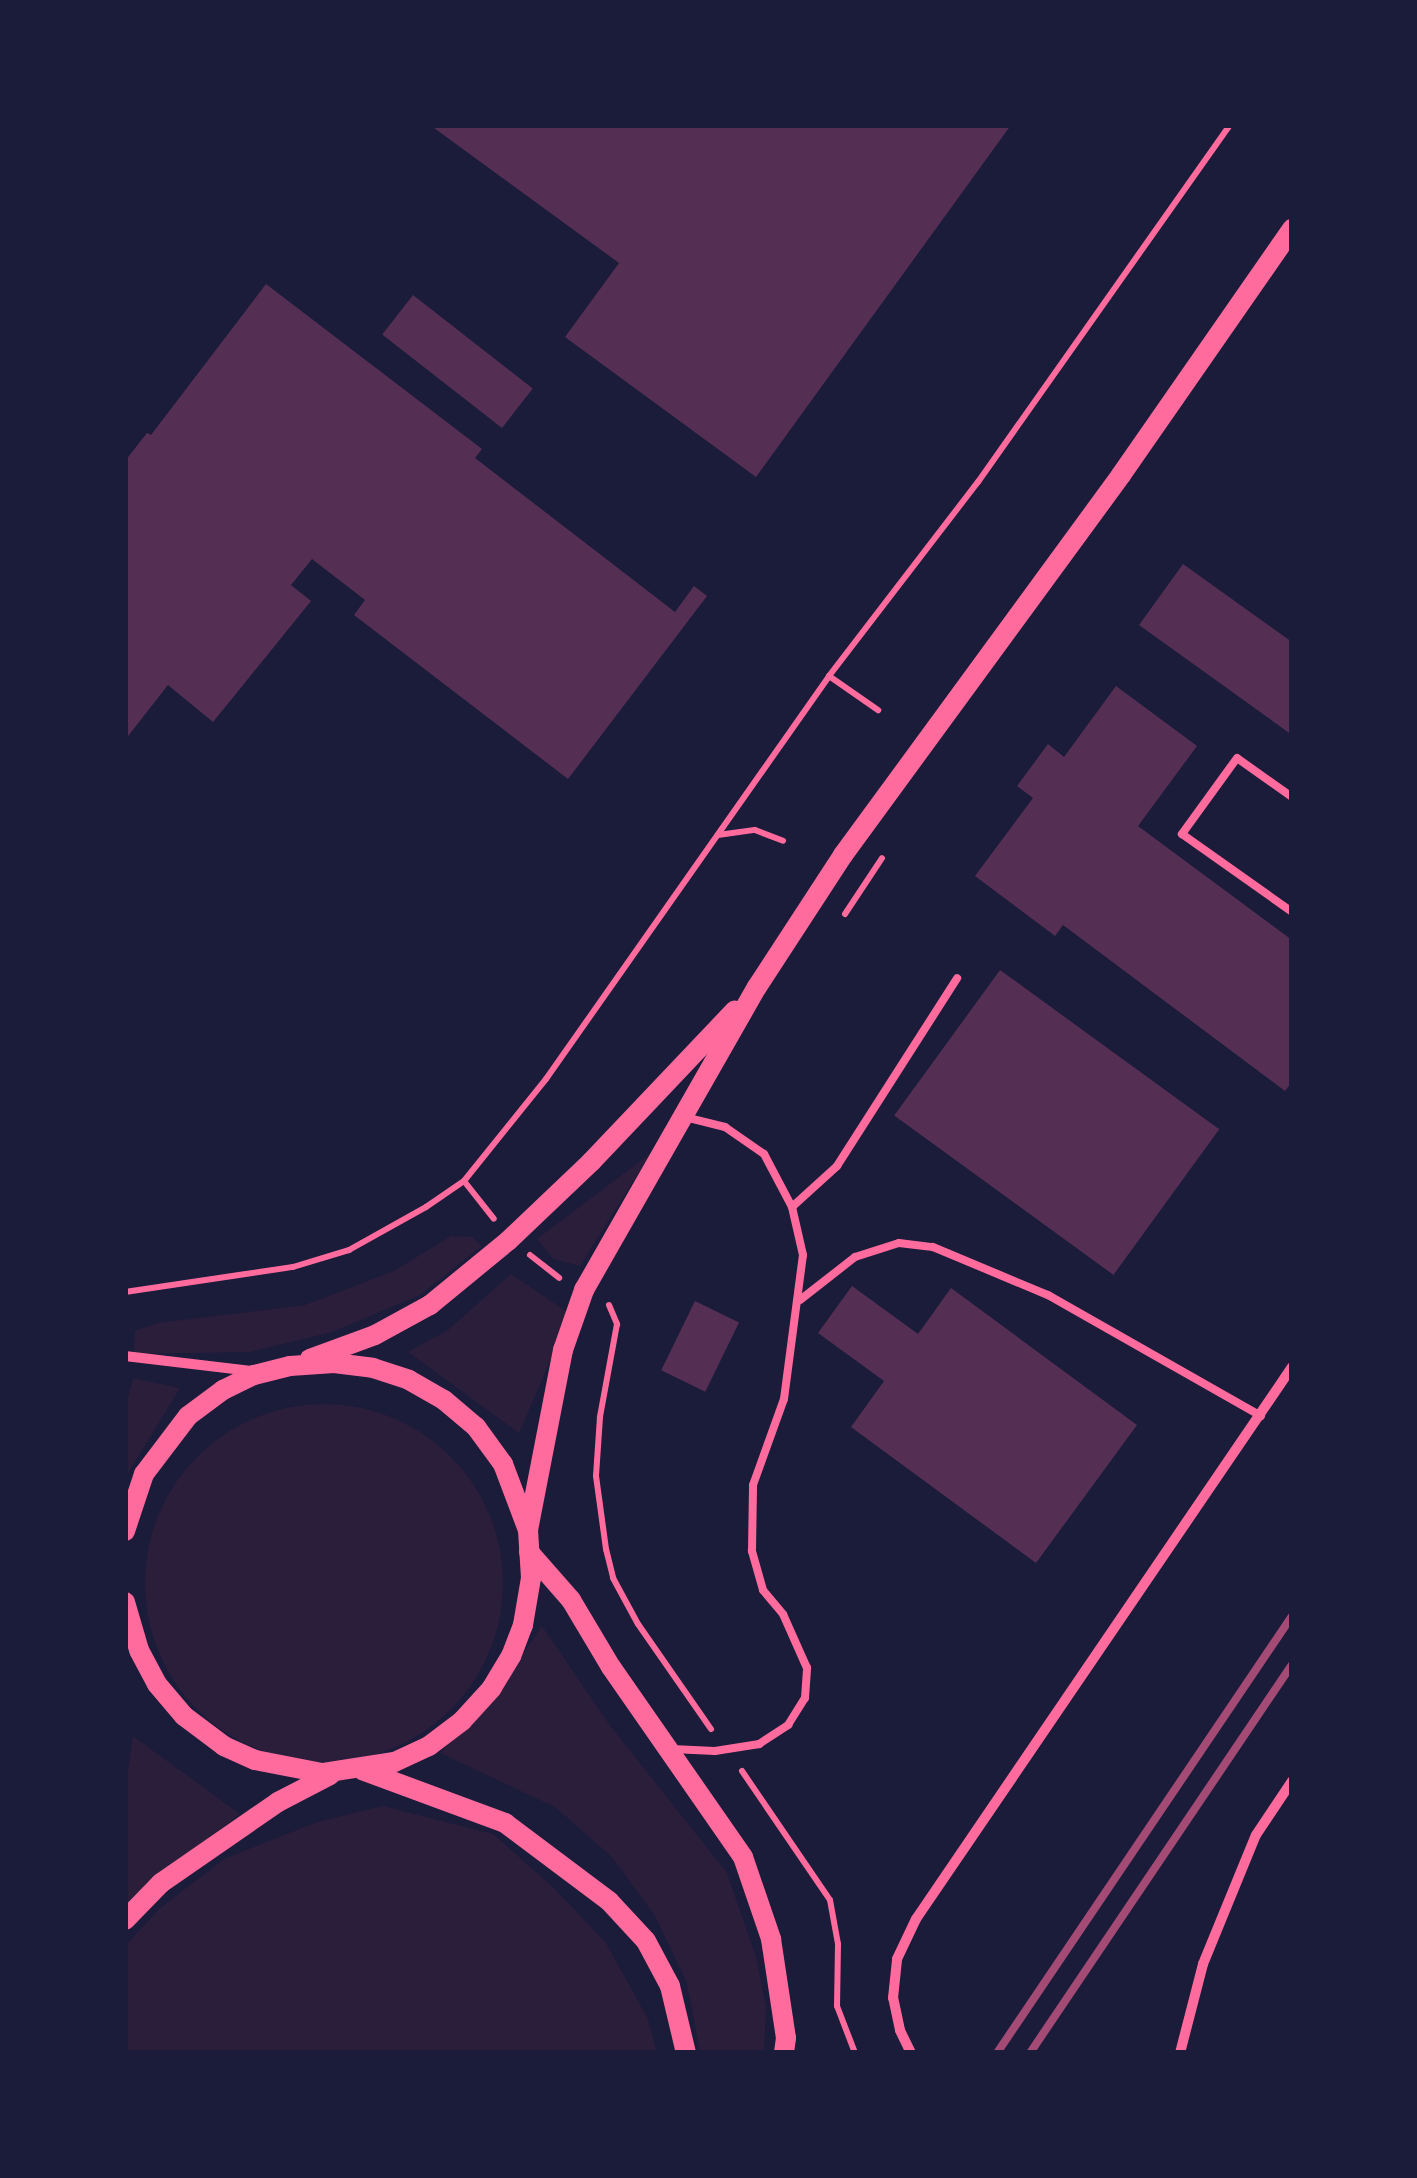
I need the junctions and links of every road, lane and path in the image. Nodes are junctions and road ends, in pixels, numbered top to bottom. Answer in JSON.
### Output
{"nodes":[{"id":1,"x":1230,"y":125,"type":"edge"},
{"id":2,"x":1292,"y":229,"type":"edge"},
{"id":3,"x":829,"y":676,"type":"junction"},
{"id":4,"x":878,"y":710,"type":"dead end"},
{"id":5,"x":1292,"y":798,"type":"edge"},
{"id":6,"x":717,"y":836,"type":"junction"},
{"id":7,"x":783,"y":841,"type":"dead end"},
{"id":8,"x":1292,"y":912,"type":"edge"},
{"id":9,"x":957,"y":978,"type":"dead end"},
{"id":10,"x":757,"y":987,"type":"junction"},
{"id":11,"x":683,"y":1117,"type":"junction"},
{"id":12,"x":792,"y":1207,"type":"junction"},
{"id":13,"x":125,"y":1292,"type":"edge"},
{"id":14,"x":798,"y":1301,"type":"junction"},
{"id":15,"x":608,"y":1302,"type":"dead end"},
{"id":16,"x":125,"y":1356,"type":"edge"},
{"id":17,"x":290,"y":1366,"type":"junction"},
{"id":18,"x":1292,"y":1367,"type":"edge"},
{"id":19,"x":267,"y":1372,"type":"junction"},
{"id":20,"x":1261,"y":1416,"type":"junction"},
{"id":21,"x":528,"y":1530,"type":"junction"},
{"id":22,"x":125,"y":1531,"type":"edge"},
{"id":23,"x":529,"y":1552,"type":"junction"},
{"id":24,"x":126,"y":1610,"type":"edge"},
{"id":25,"x":668,"y":1748,"type":"junction"},
{"id":26,"x":725,"y":1750,"type":"junction"},
{"id":27,"x":362,"y":1770,"type":"junction"},
{"id":28,"x":334,"y":1772,"type":"junction"},
{"id":29,"x":1292,"y":1781,"type":"edge"},
{"id":30,"x":125,"y":1920,"type":"edge"},
{"id":31,"x":686,"y":2053,"type":"edge"},
{"id":32,"x":784,"y":2053,"type":"edge"},
{"id":33,"x":855,"y":2053,"type":"edge"},
{"id":34,"x":911,"y":2053,"type":"edge"},
{"id":35,"x":1180,"y":2053,"type":"edge"}],
"edges":[{"from":1,"to":3,"type":"path"},
{"from":2,"to":10,"type":"main road"},
{"from":3,"to":4,"type":"path"},
{"from":3,"to":6,"type":"path"},
{"from":5,"to":8,"type":"lane"},
{"from":6,"to":7,"type":"path"},
{"from":6,"to":13,"type":"path"},
{"from":9,"to":12,"type":"lane"},
{"from":10,"to":11,"type":"main road"},
{"from":10,"to":17,"type":"main road"},
{"from":11,"to":12,"type":"lane"},
{"from":11,"to":21,"type":"main road"},
{"from":12,"to":14,"type":"lane"},
{"from":14,"to":20,"type":"lane"},
{"from":14,"to":26,"type":"lane"},
{"from":15,"to":26,"type":"path"},
{"from":16,"to":19,"type":"street"},
{"from":17,"to":19,"type":"main road"},
{"from":17,"to":21,"type":"main road"},
{"from":18,"to":20,"type":"street"},
{"from":19,"to":22,"type":"main road"},
{"from":20,"to":34,"type":"street"},
{"from":21,"to":23,"type":"main road"},
{"from":23,"to":25,"type":"main road"},
{"from":23,"to":27,"type":"main road"},
{"from":24,"to":28,"type":"main road"},
{"from":25,"to":26,"type":"lane"},
{"from":25,"to":32,"type":"main road"},
{"from":26,"to":33,"type":"path"},
{"from":27,"to":28,"type":"main road"},
{"from":27,"to":31,"type":"main road"},
{"from":28,"to":30,"type":"main road"},
{"from":29,"to":35,"type":"street"}]}
